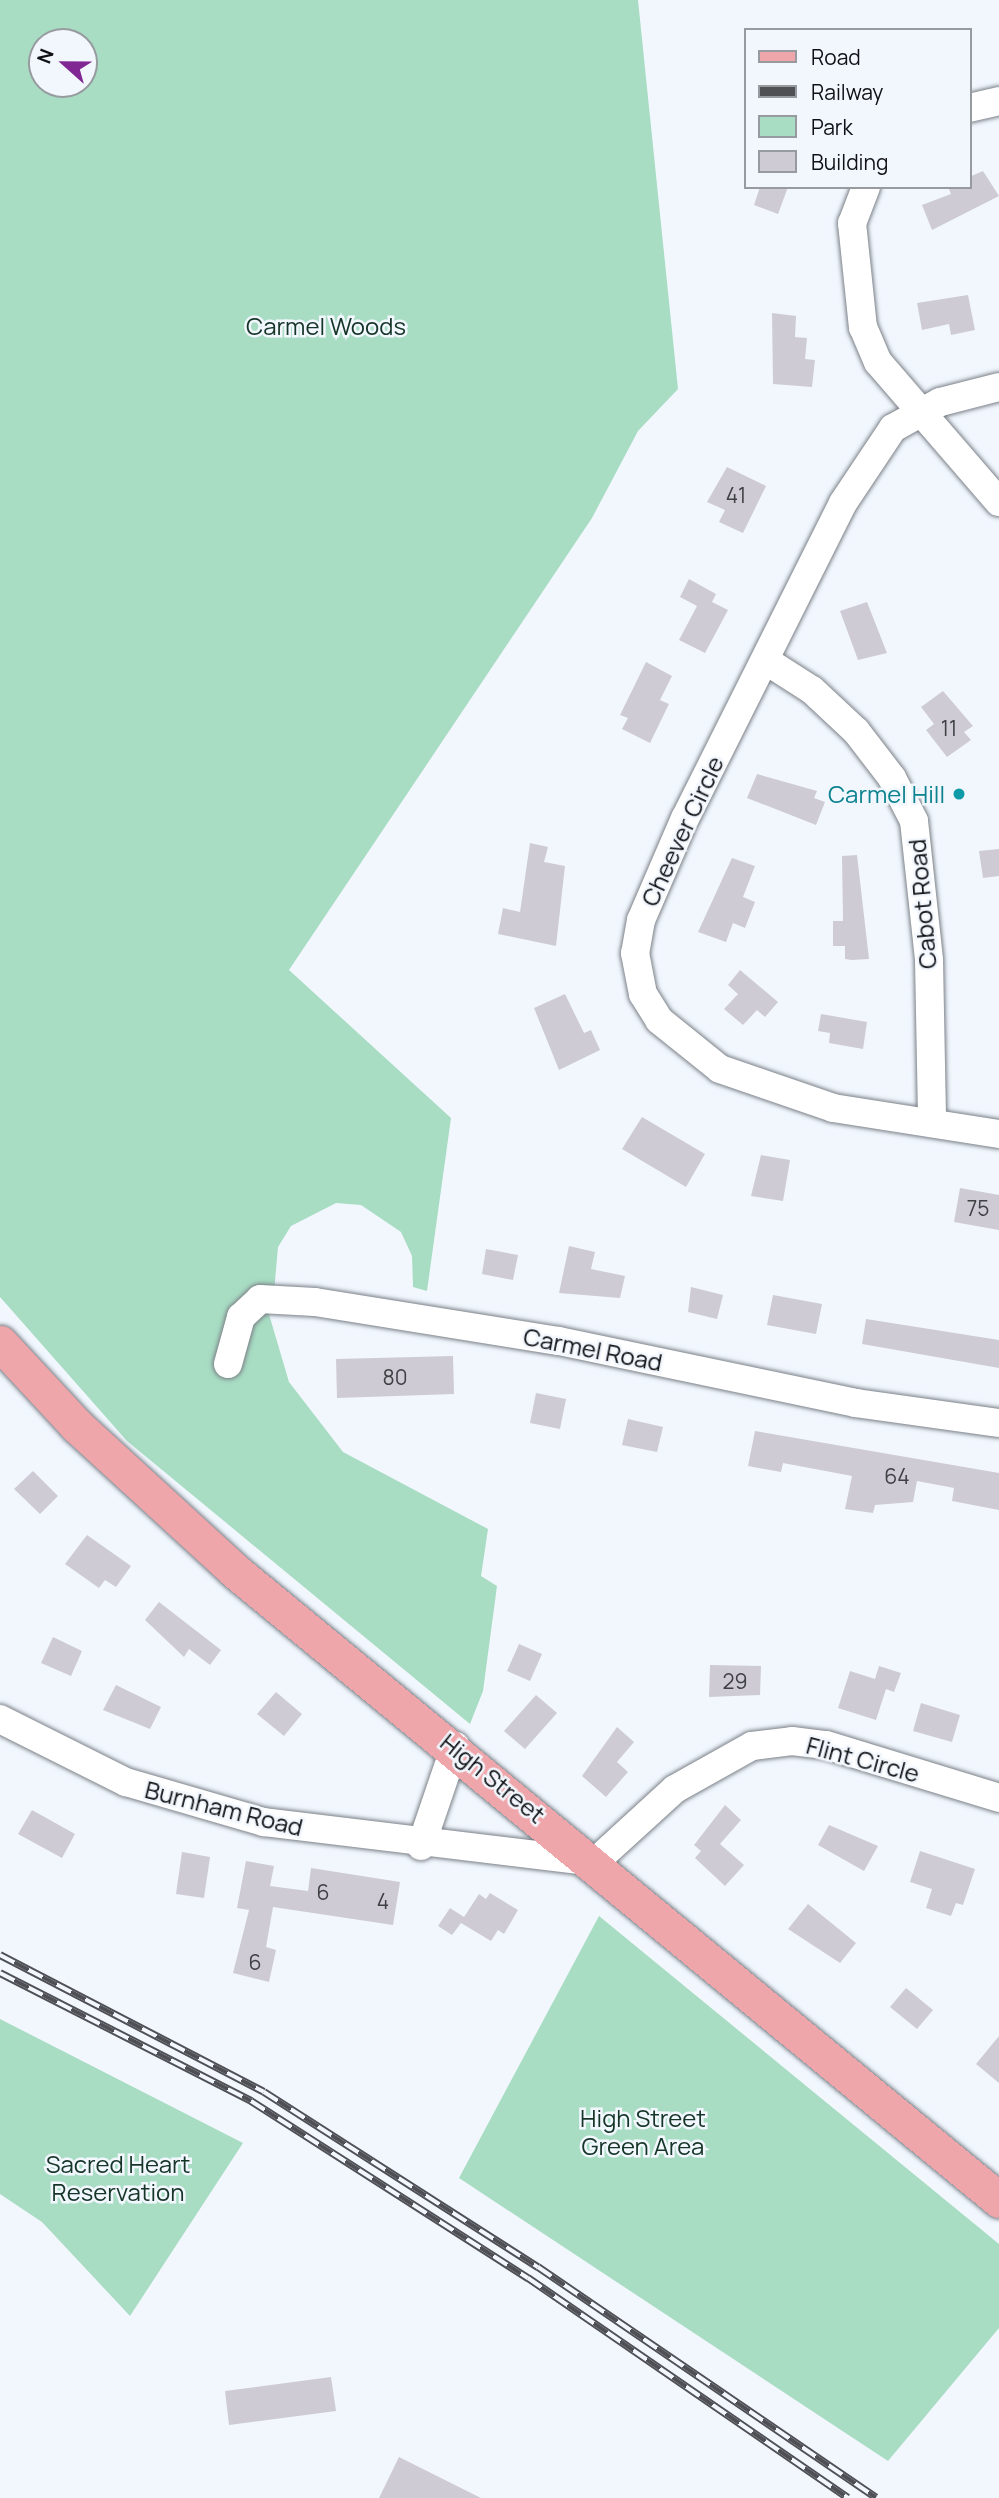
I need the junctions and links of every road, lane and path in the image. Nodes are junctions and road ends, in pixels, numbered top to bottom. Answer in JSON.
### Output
{"nodes":[{"id":1,"x":999,"y":101,"type":"edge"},
{"id":2,"x":971,"y":108,"type":"edge"},
{"id":3,"x":865,"y":189,"type":"edge"},
{"id":4,"x":999,"y":387,"type":"edge"},
{"id":5,"x":919,"y":411,"type":"junction"},
{"id":6,"x":999,"y":502,"type":"edge"},
{"id":7,"x":768,"y":662,"type":"junction"},
{"id":8,"x":932,"y":1123,"type":"junction"},
{"id":9,"x":999,"y":1134,"type":"edge"},
{"id":10,"x":0,"y":1343,"type":"edge"},
{"id":11,"x":228,"y":1364,"type":"dead end"},
{"id":12,"x":999,"y":1423,"type":"edge"},
{"id":13,"x":0,"y":1718,"type":"edge"},
{"id":14,"x":455,"y":1746,"type":"junction"},
{"id":15,"x":999,"y":1798,"type":"edge"},
{"id":16,"x":421,"y":1846,"type":"junction"},
{"id":17,"x":595,"y":1862,"type":"junction"},
{"id":18,"x":999,"y":2200,"type":"edge"}],
"edges":[{"from":1,"to":2,"type":"street"},
{"from":3,"to":5,"type":"street"},
{"from":4,"to":5,"type":"street","name":"Cheever Circle"},
{"from":5,"to":6,"type":"street"},
{"from":5,"to":7,"type":"street","name":"Cheever Circle"},
{"from":7,"to":8,"type":"street","name":"Cabot Road"},
{"from":7,"to":8,"type":"street","name":"Cheever Circle"},
{"from":8,"to":9,"type":"street","name":"Cheever Circle"},
{"from":10,"to":14,"type":"main road","name":"High Street"},
{"from":11,"to":12,"type":"street","name":"Carmel Road"},
{"from":13,"to":16,"type":"street","name":"Burnham Road"},
{"from":14,"to":16,"type":"street"},
{"from":14,"to":17,"type":"main road","name":"High Street"},
{"from":15,"to":17,"type":"street","name":"Flint Circle"},
{"from":16,"to":17,"type":"street","name":"Burnham Road"},
{"from":17,"to":18,"type":"main road","name":"High Street"}]}
